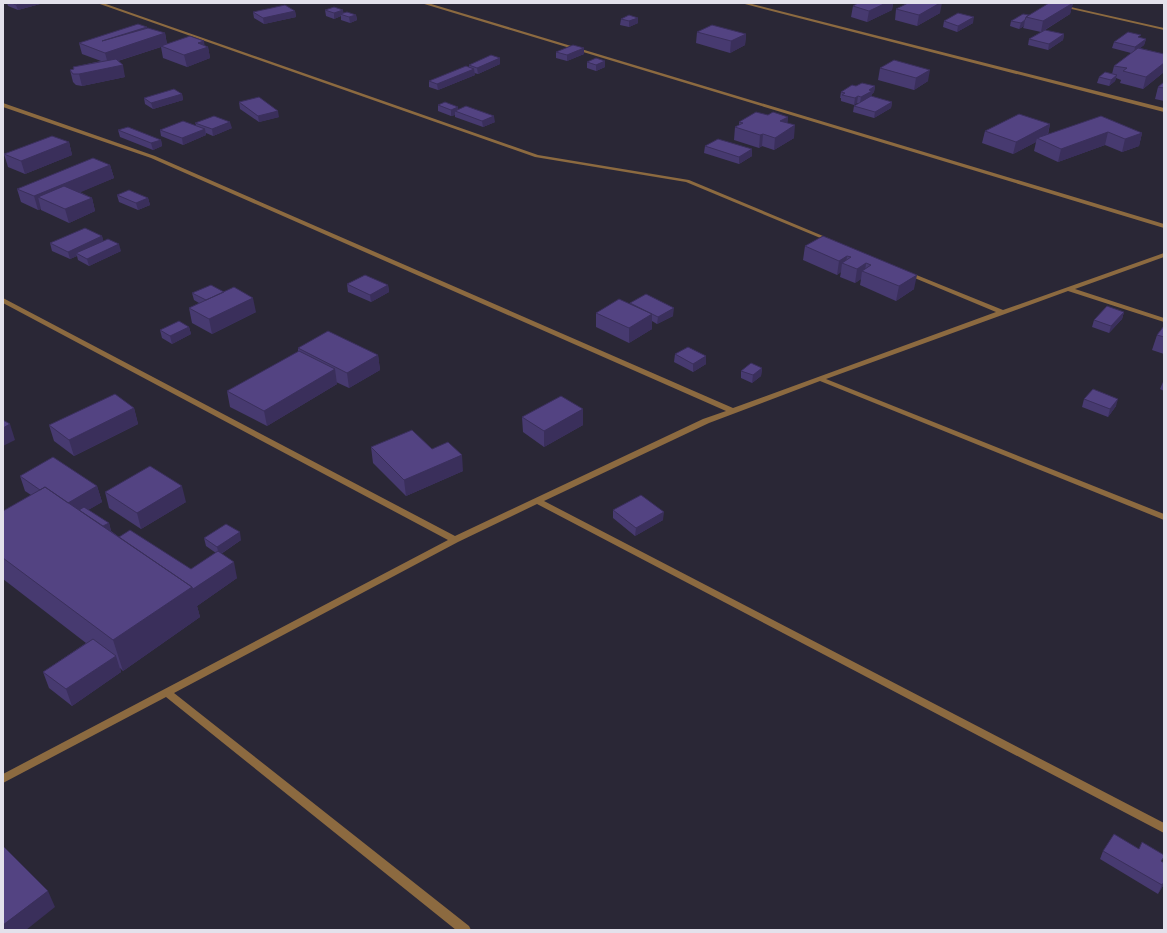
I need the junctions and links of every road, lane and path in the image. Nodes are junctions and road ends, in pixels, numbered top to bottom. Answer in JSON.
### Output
{"nodes":[{"id":1,"x":99,"y":3,"type":"edge"},
{"id":2,"x":423,"y":3,"type":"edge"},
{"id":3,"x":743,"y":3,"type":"edge"},
{"id":4,"x":1047,"y":3,"type":"edge"},
{"id":5,"x":1164,"y":29,"type":"edge"},
{"id":6,"x":3,"y":105,"type":"edge"},
{"id":7,"x":1164,"y":110,"type":"edge"},
{"id":8,"x":1164,"y":226,"type":"edge"},
{"id":9,"x":841,"y":245,"type":"edge"},
{"id":10,"x":1164,"y":255,"type":"edge"},
{"id":11,"x":900,"y":270,"type":"edge"},
{"id":12,"x":1068,"y":289,"type":"junction"},
{"id":13,"x":3,"y":300,"type":"edge"},
{"id":14,"x":1002,"y":312,"type":"junction"},
{"id":15,"x":1164,"y":320,"type":"edge"},
{"id":16,"x":820,"y":379,"type":"junction"},
{"id":17,"x":733,"y":411,"type":"junction"},
{"id":18,"x":537,"y":501,"type":"junction"},
{"id":19,"x":1164,"y":517,"type":"edge"},
{"id":20,"x":454,"y":540,"type":"junction"},
{"id":21,"x":167,"y":693,"type":"junction"},
{"id":22,"x":3,"y":780,"type":"edge"},
{"id":23,"x":1164,"y":828,"type":"edge"},
{"id":24,"x":465,"y":930,"type":"edge"}],
"edges":[{"from":1,"to":9,"type":"street"},
{"from":2,"to":8,"type":"street"},
{"from":3,"to":7,"type":"street"},
{"from":4,"to":5,"type":"street"},
{"from":6,"to":17,"type":"street"},
{"from":10,"to":12,"type":"street"},
{"from":11,"to":14,"type":"street"},
{"from":12,"to":14,"type":"street"},
{"from":12,"to":15,"type":"street"},
{"from":13,"to":20,"type":"street"},
{"from":14,"to":16,"type":"street"},
{"from":16,"to":17,"type":"street"},
{"from":16,"to":19,"type":"street"},
{"from":17,"to":18,"type":"street"},
{"from":18,"to":20,"type":"street"},
{"from":18,"to":23,"type":"street"},
{"from":20,"to":21,"type":"street"},
{"from":21,"to":22,"type":"street"},
{"from":21,"to":24,"type":"street"}]}
